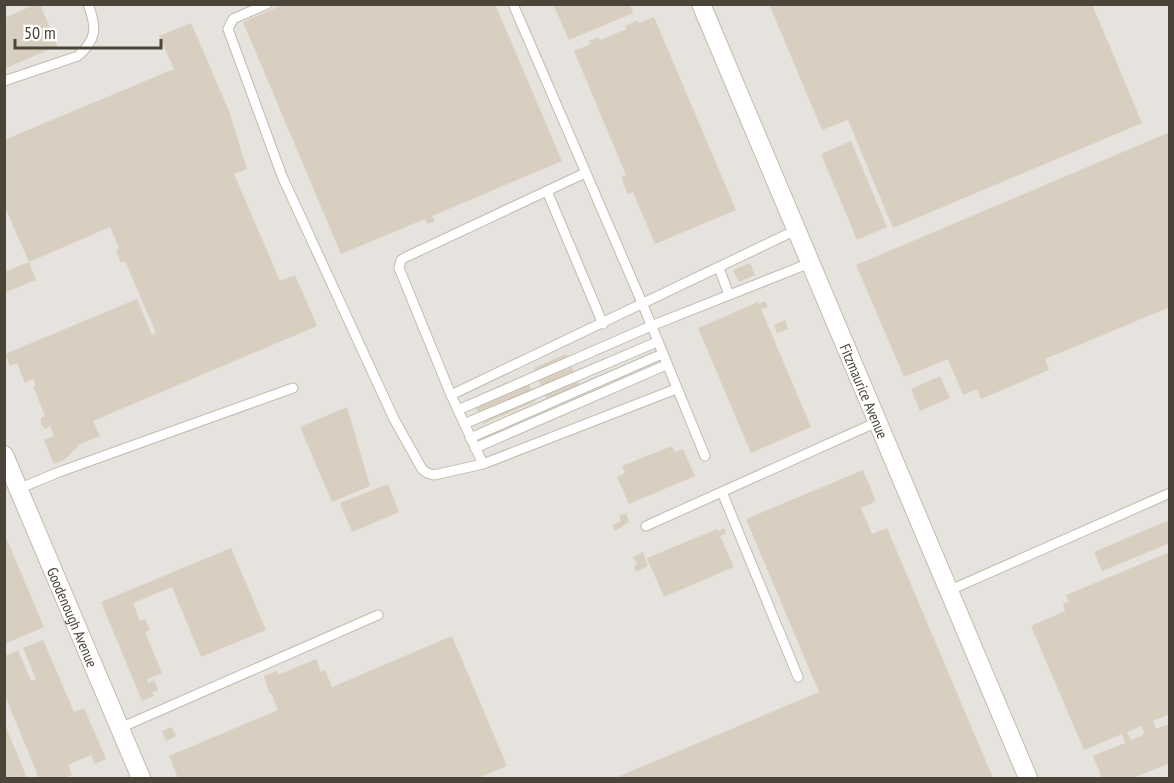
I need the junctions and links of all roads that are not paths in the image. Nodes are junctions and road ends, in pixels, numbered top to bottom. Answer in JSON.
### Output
{"nodes":[{"id":1,"x":88,"y":4,"type":"edge"},
{"id":2,"x":267,"y":4,"type":"edge"},
{"id":3,"x":513,"y":4,"type":"edge"},
{"id":4,"x":701,"y":4,"type":"edge"},
{"id":5,"x":4,"y":81,"type":"edge"},
{"id":6,"x":585,"y":173,"type":"junction"},
{"id":7,"x":547,"y":191,"type":"junction"},
{"id":8,"x":796,"y":230,"type":"junction"},
{"id":9,"x":810,"y":263,"type":"junction"},
{"id":10,"x":719,"y":268,"type":"junction"},
{"id":11,"x":729,"y":295,"type":"junction"},
{"id":12,"x":643,"y":305,"type":"junction"},
{"id":13,"x":603,"y":324,"type":"junction"},
{"id":14,"x":651,"y":326,"type":"junction"},
{"id":15,"x":657,"y":342,"type":"junction"},
{"id":16,"x":662,"y":354,"type":"junction"},
{"id":17,"x":666,"y":365,"type":"junction"},
{"id":18,"x":293,"y":388,"type":"dead end"},
{"id":19,"x":676,"y":389,"type":"junction"},
{"id":20,"x":451,"y":395,"type":"junction"},
{"id":21,"x":458,"y":410,"type":"junction"},
{"id":22,"x":878,"y":422,"type":"junction"},
{"id":23,"x":464,"y":424,"type":"junction"},
{"id":24,"x":470,"y":438,"type":"junction"},
{"id":25,"x":475,"y":448,"type":"junction"},
{"id":26,"x":4,"y":455,"type":"edge"},
{"id":27,"x":705,"y":456,"type":"dead end"},
{"id":28,"x":483,"y":464,"type":"junction"},
{"id":29,"x":18,"y":489,"type":"junction"},
{"id":30,"x":722,"y":492,"type":"junction"},
{"id":31,"x":1170,"y":493,"type":"edge"},
{"id":32,"x":646,"y":526,"type":"dead end"},
{"id":33,"x":948,"y":591,"type":"junction"},
{"id":34,"x":378,"y":615,"type":"dead end"},
{"id":35,"x":798,"y":677,"type":"dead end"},
{"id":36,"x":120,"y":728,"type":"junction"},
{"id":37,"x":141,"y":778,"type":"edge"},
{"id":38,"x":1028,"y":778,"type":"edge"}],
"edges":[{"from":1,"to":5,"type":"lane"},
{"from":2,"to":28,"type":"lane"},
{"from":3,"to":6,"type":"lane"},
{"from":4,"to":8,"type":"street","name":"Fitzmaurice Avenue"},
{"from":6,"to":7,"type":"lane"},
{"from":6,"to":12,"type":"lane"},
{"from":7,"to":13,"type":"lane"},
{"from":7,"to":20,"type":"lane"},
{"from":8,"to":9,"type":"street","name":"Fitzmaurice Avenue"},
{"from":8,"to":10,"type":"lane"},
{"from":9,"to":11,"type":"lane"},
{"from":9,"to":22,"type":"street","name":"Fitzmaurice Avenue"},
{"from":10,"to":11,"type":"lane"},
{"from":10,"to":12,"type":"lane"},
{"from":11,"to":14,"type":"lane"},
{"from":12,"to":13,"type":"lane"},
{"from":12,"to":14,"type":"lane"},
{"from":13,"to":20,"type":"lane"},
{"from":14,"to":15,"type":"lane"},
{"from":14,"to":21,"type":"lane"},
{"from":15,"to":16,"type":"lane"},
{"from":15,"to":23,"type":"lane"},
{"from":16,"to":17,"type":"lane"},
{"from":16,"to":24,"type":"lane"},
{"from":17,"to":19,"type":"lane"},
{"from":17,"to":25,"type":"lane"},
{"from":18,"to":29,"type":"lane"},
{"from":19,"to":27,"type":"lane"},
{"from":19,"to":28,"type":"lane"},
{"from":20,"to":21,"type":"lane"},
{"from":21,"to":23,"type":"lane"},
{"from":22,"to":30,"type":"lane"},
{"from":22,"to":33,"type":"street","name":"Fitzmaurice Avenue"},
{"from":23,"to":24,"type":"lane"},
{"from":24,"to":25,"type":"lane"},
{"from":25,"to":28,"type":"lane"},
{"from":26,"to":29,"type":"street","name":"Goodenough Avenue"},
{"from":29,"to":36,"type":"street","name":"Goodenough Avenue"},
{"from":30,"to":32,"type":"lane"},
{"from":30,"to":35,"type":"lane"},
{"from":31,"to":33,"type":"lane"},
{"from":33,"to":38,"type":"street","name":"Fitzmaurice Avenue"},
{"from":34,"to":36,"type":"lane"},
{"from":36,"to":37,"type":"street","name":"Goodenough Avenue"}]}
